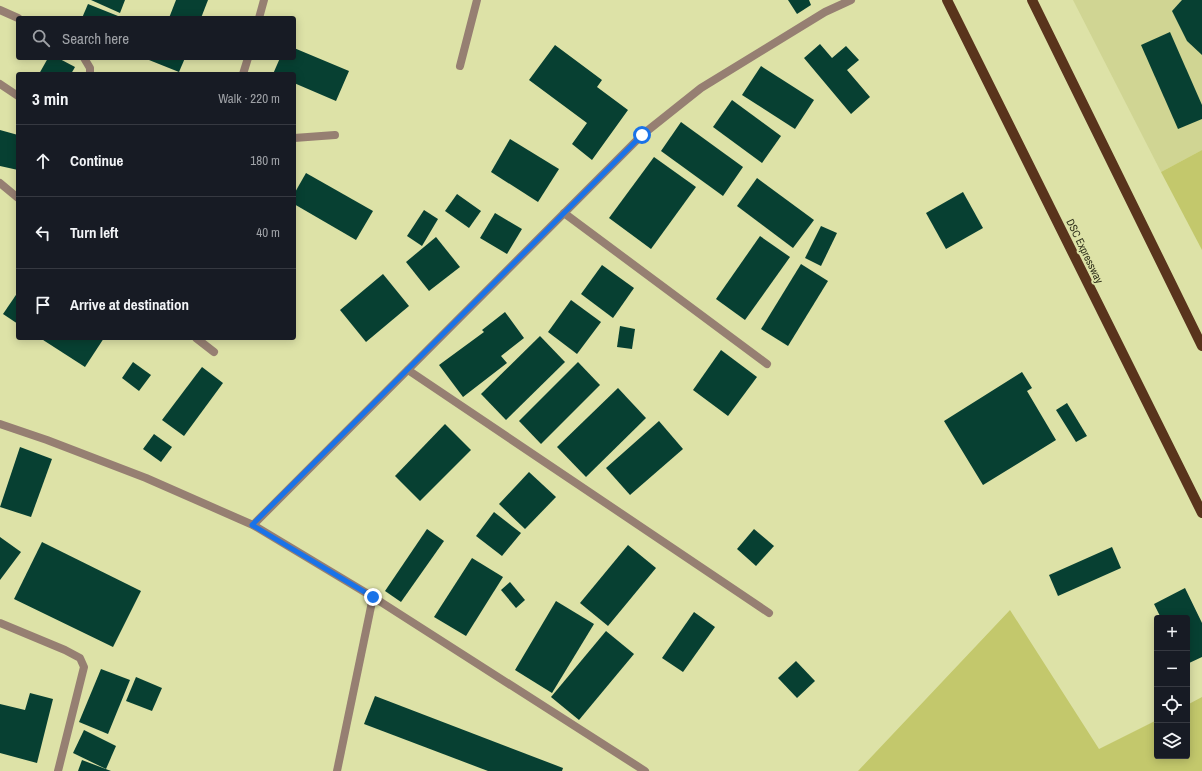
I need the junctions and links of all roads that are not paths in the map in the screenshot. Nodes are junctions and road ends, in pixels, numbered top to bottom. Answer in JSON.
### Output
{"nodes":[{"id":1,"x":264,"y":0,"type":"edge"},
{"id":2,"x":478,"y":0,"type":"edge"},
{"id":3,"x":851,"y":0,"type":"edge"},
{"id":4,"x":947,"y":0,"type":"edge"},
{"id":5,"x":1032,"y":0,"type":"edge"},
{"id":6,"x":0,"y":10,"type":"edge"},
{"id":7,"x":260,"y":16,"type":"edge"},
{"id":8,"x":16,"y":17,"type":"edge"},
{"id":9,"x":85,"y":60,"type":"edge"},
{"id":10,"x":247,"y":60,"type":"edge"},
{"id":11,"x":460,"y":66,"type":"dead end"},
{"id":12,"x":90,"y":72,"type":"edge"},
{"id":13,"x":244,"y":72,"type":"edge"},
{"id":14,"x":0,"y":84,"type":"edge"},
{"id":15,"x":16,"y":95,"type":"edge"},
{"id":16,"x":335,"y":135,"type":"dead end"},
{"id":17,"x":296,"y":138,"type":"edge"},
{"id":18,"x":0,"y":183,"type":"edge"},
{"id":19,"x":16,"y":196,"type":"edge"},
{"id":20,"x":564,"y":213,"type":"junction"},
{"id":21,"x":199,"y":340,"type":"edge"},
{"id":22,"x":1202,"y":346,"type":"edge"},
{"id":23,"x":214,"y":352,"type":"dead end"},
{"id":24,"x":767,"y":364,"type":"dead end"},
{"id":25,"x":408,"y":370,"type":"junction"},
{"id":26,"x":0,"y":424,"type":"edge"},
{"id":27,"x":1202,"y":513,"type":"edge"},
{"id":28,"x":252,"y":525,"type":"junction"},
{"id":29,"x":373,"y":597,"type":"junction"},
{"id":30,"x":769,"y":613,"type":"dead end"},
{"id":31,"x":0,"y":623,"type":"edge"},
{"id":32,"x":58,"y":771,"type":"edge"},
{"id":33,"x":337,"y":771,"type":"edge"},
{"id":34,"x":645,"y":771,"type":"edge"}],
"edges":[{"from":1,"to":7,"type":"street"},
{"from":2,"to":11,"type":"street"},
{"from":3,"to":20,"type":"street"},
{"from":4,"to":27,"type":"main road","name":"DSC Expressway"},
{"from":5,"to":22,"type":"main road"},
{"from":6,"to":8,"type":"street"},
{"from":9,"to":12,"type":"street"},
{"from":10,"to":13,"type":"street"},
{"from":14,"to":15,"type":"street"},
{"from":16,"to":17,"type":"street"},
{"from":18,"to":19,"type":"street"},
{"from":20,"to":24,"type":"street"},
{"from":20,"to":25,"type":"street"},
{"from":21,"to":23,"type":"street"},
{"from":25,"to":28,"type":"street"},
{"from":25,"to":30,"type":"street"},
{"from":26,"to":28,"type":"street"},
{"from":28,"to":29,"type":"street"},
{"from":29,"to":33,"type":"street"},
{"from":29,"to":34,"type":"street"},
{"from":31,"to":32,"type":"street"}]}
